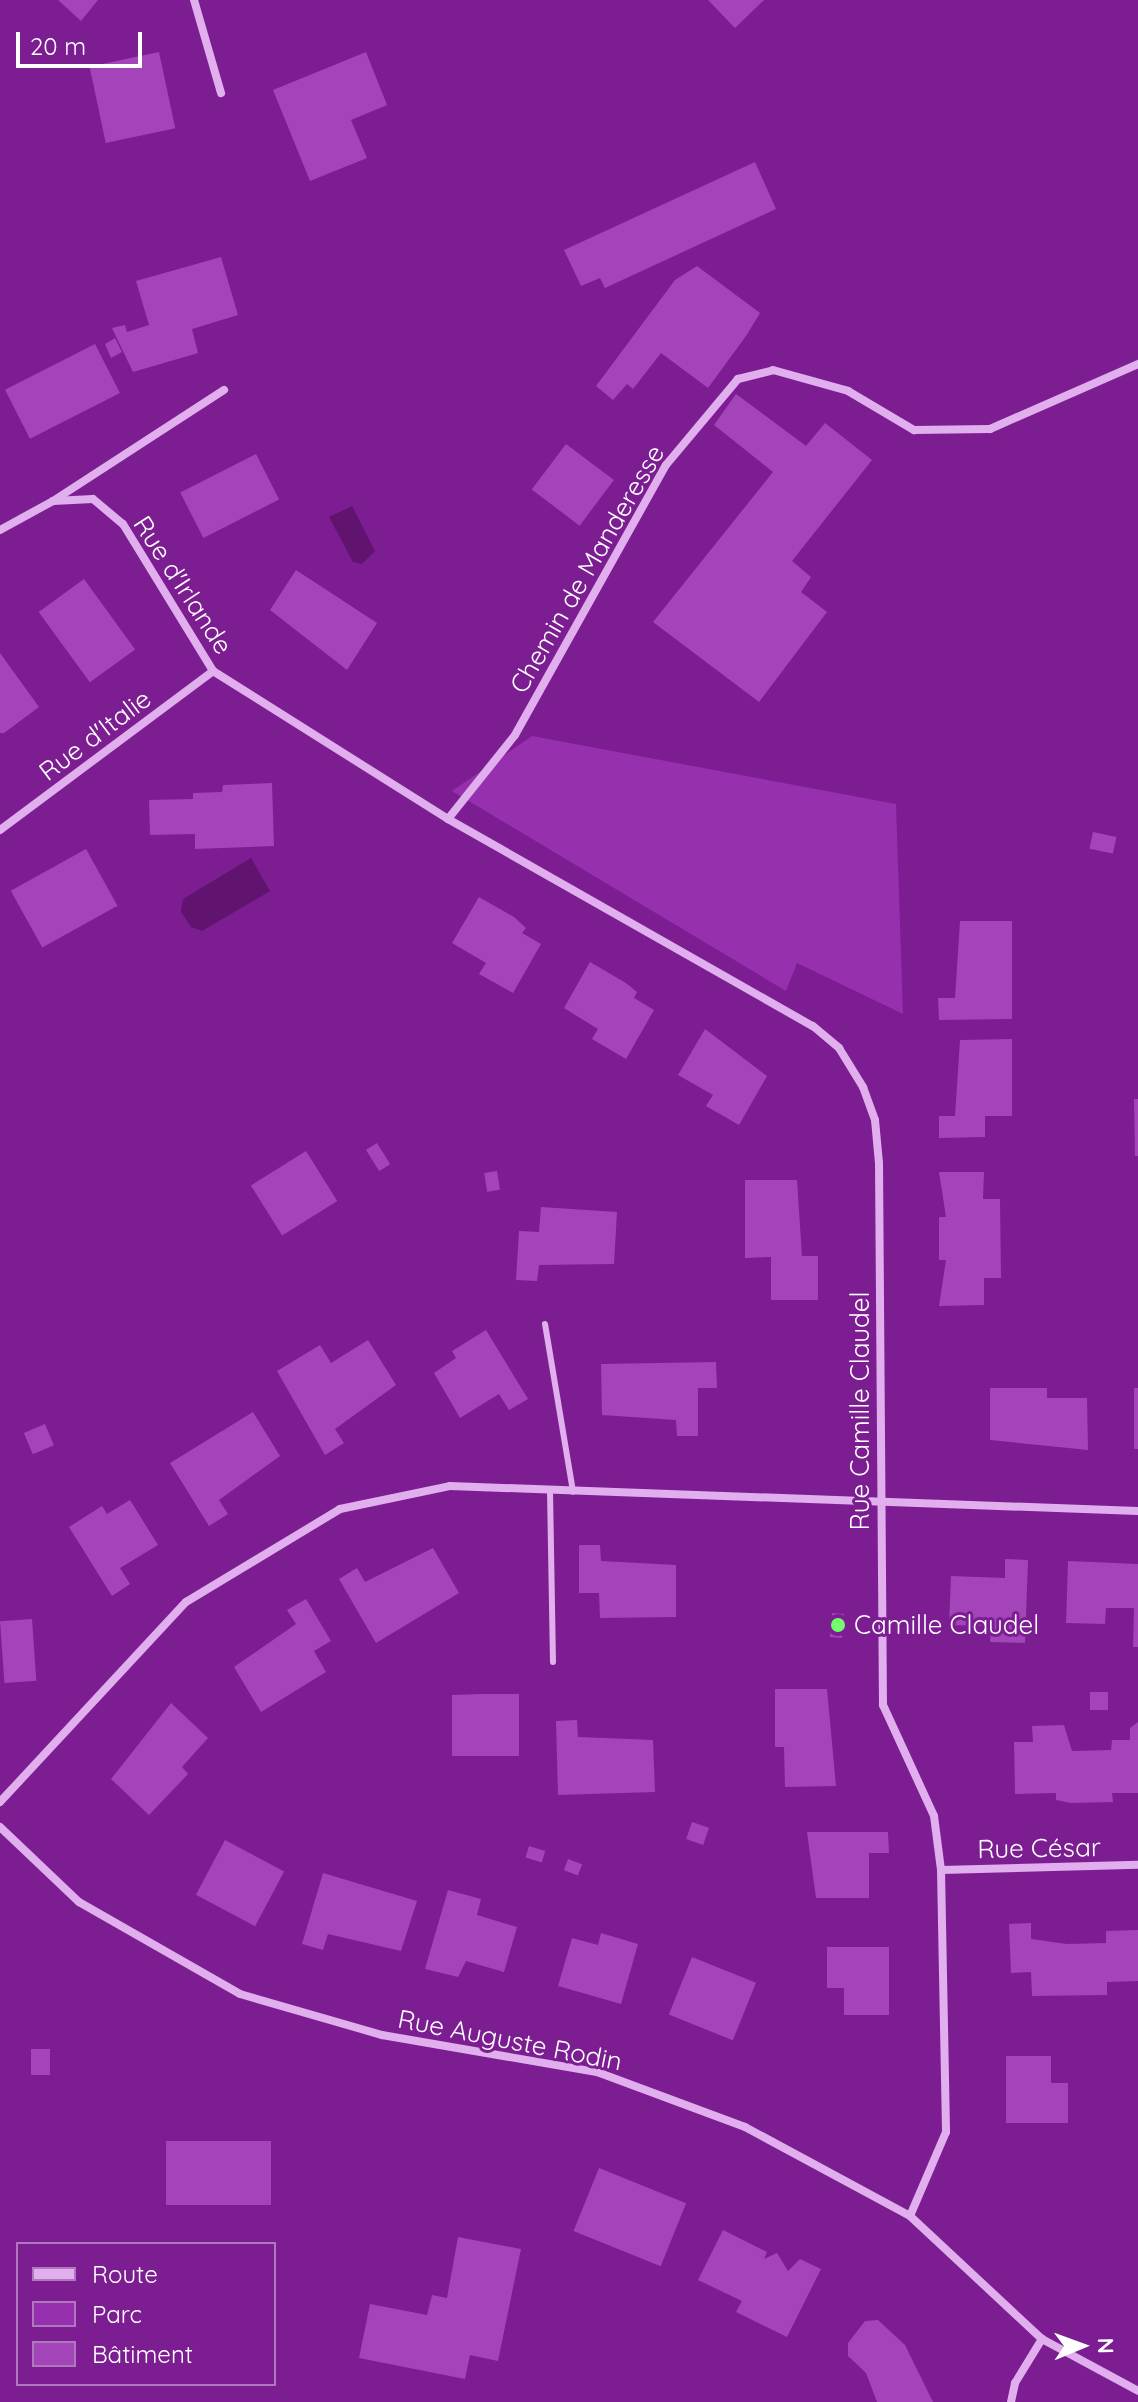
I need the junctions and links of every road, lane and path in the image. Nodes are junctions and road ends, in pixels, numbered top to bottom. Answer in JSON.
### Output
{"nodes":[{"id":1,"x":194,"y":0,"type":"edge"},
{"id":2,"x":221,"y":93,"type":"dead end"},
{"id":3,"x":1138,"y":364,"type":"edge"},
{"id":4,"x":224,"y":390,"type":"dead end"},
{"id":5,"x":53,"y":501,"type":"junction"},
{"id":6,"x":0,"y":530,"type":"edge"},
{"id":7,"x":213,"y":671,"type":"junction"},
{"id":8,"x":448,"y":819,"type":"junction"},
{"id":9,"x":0,"y":830,"type":"edge"},
{"id":10,"x":545,"y":1324,"type":"dead end"},
{"id":11,"x":550,"y":1491,"type":"junction"},
{"id":12,"x":573,"y":1492,"type":"junction"},
{"id":13,"x":880,"y":1506,"type":"junction"},
{"id":14,"x":1138,"y":1511,"type":"edge"},
{"id":15,"x":553,"y":1662,"type":"dead end"},
{"id":16,"x":0,"y":1802,"type":"edge"},
{"id":17,"x":0,"y":1827,"type":"edge"},
{"id":18,"x":1138,"y":1865,"type":"edge"},
{"id":19,"x":941,"y":1870,"type":"junction"},
{"id":20,"x":910,"y":2216,"type":"junction"},
{"id":21,"x":1042,"y":2339,"type":"junction"},
{"id":22,"x":1138,"y":2391,"type":"edge"},
{"id":23,"x":1011,"y":2402,"type":"edge"}],
"edges":[{"from":1,"to":2,"type":"street"},
{"from":3,"to":8,"type":"street","name":"Chemin de Manderesse"},
{"from":4,"to":5,"type":"street"},
{"from":5,"to":6,"type":"street","name":"Rue d'Irlande"},
{"from":5,"to":7,"type":"street","name":"Rue d'Irlande"},
{"from":7,"to":8,"type":"street","name":"Rue d'Irlande"},
{"from":7,"to":9,"type":"street","name":"Rue d'Italie"},
{"from":8,"to":13,"type":"street","name":"Rue Camille Claudel"},
{"from":10,"to":12,"type":"lane"},
{"from":11,"to":12,"type":"street"},
{"from":11,"to":15,"type":"lane"},
{"from":11,"to":16,"type":"street"},
{"from":12,"to":13,"type":"street"},
{"from":13,"to":14,"type":"street"},
{"from":13,"to":19,"type":"street","name":"Rue Camille Claudel"},
{"from":17,"to":20,"type":"street","name":"Rue Auguste Rodin"},
{"from":18,"to":19,"type":"street","name":"Rue César"},
{"from":19,"to":20,"type":"street","name":"Rue Camille Claudel"},
{"from":20,"to":21,"type":"street","name":"Rue Auguste Rodin"},
{"from":21,"to":22,"type":"street","name":"Rue Auguste Rodin"},
{"from":21,"to":23,"type":"street"}]}
